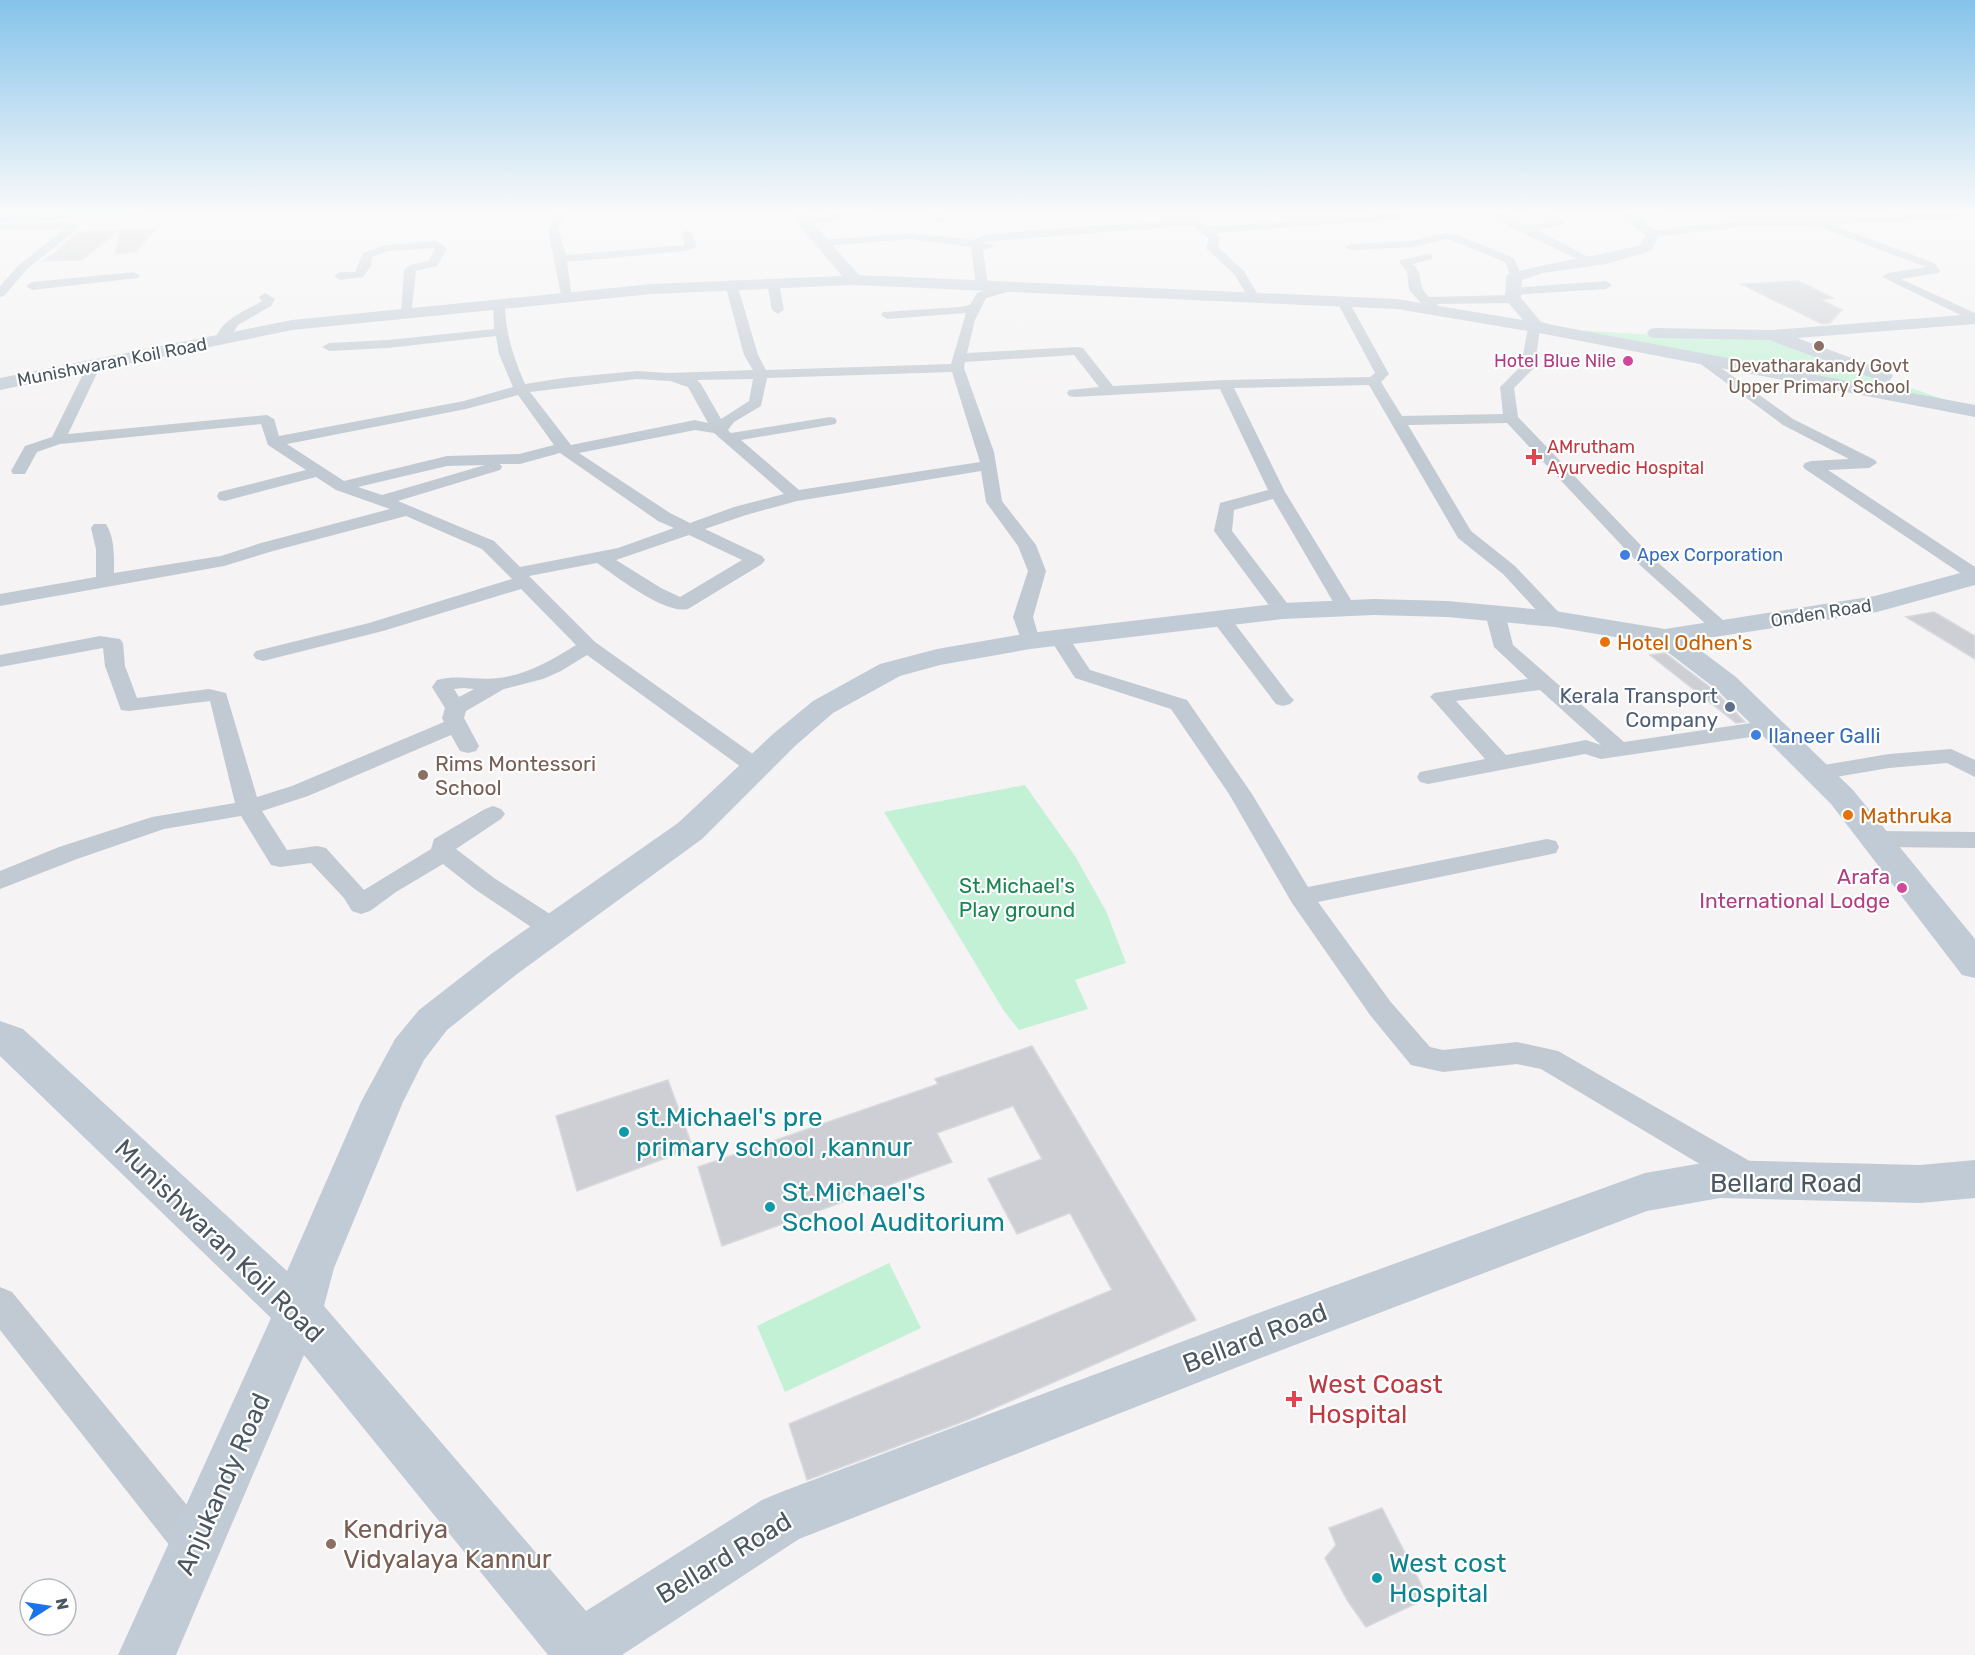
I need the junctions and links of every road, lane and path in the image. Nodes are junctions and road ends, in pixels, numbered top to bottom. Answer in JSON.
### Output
{"nodes":[{"id":1,"x":29,"y":287,"type":"edge"},
{"id":2,"x":409,"y":287,"type":"edge"},
{"id":3,"x":565,"y":287,"type":"edge"},
{"id":4,"x":690,"y":287,"type":"edge"},
{"id":5,"x":732,"y":287,"type":"edge"},
{"id":6,"x":773,"y":287,"type":"edge"},
{"id":7,"x":1010,"y":287,"type":"edge"},
{"id":8,"x":1015,"y":287,"type":"edge"},
{"id":9,"x":1248,"y":287,"type":"edge"},
{"id":10,"x":1415,"y":287,"type":"edge"},
{"id":11,"x":1512,"y":287,"type":"edge"},
{"id":12,"x":1585,"y":287,"type":"edge"},
{"id":13,"x":1910,"y":287,"type":"edge"},
{"id":14,"x":1512,"y":295,"type":"junction"},
{"id":15,"x":265,"y":297,"type":"dead end"},
{"id":16,"x":566,"y":297,"type":"junction"},
{"id":17,"x":1254,"y":298,"type":"junction"},
{"id":18,"x":0,"y":300,"type":"edge"},
{"id":19,"x":1343,"y":302,"type":"junction"},
{"id":20,"x":499,"y":304,"type":"junction"},
{"id":21,"x":976,"y":306,"type":"junction"},
{"id":22,"x":1433,"y":307,"type":"junction"},
{"id":23,"x":778,"y":310,"type":"dead end"},
{"id":24,"x":407,"y":313,"type":"junction"},
{"id":25,"x":887,"y":315,"type":"dead end"},
{"id":26,"x":1975,"y":318,"type":"edge"},
{"id":27,"x":1534,"y":327,"type":"junction"},
{"id":28,"x":501,"y":332,"type":"junction"},
{"id":29,"x":1772,"y":335,"type":"junction"},
{"id":30,"x":222,"y":339,"type":"junction"},
{"id":31,"x":329,"y":347,"type":"dead end"},
{"id":32,"x":1703,"y":359,"type":"junction"},
{"id":33,"x":958,"y":363,"type":"junction"},
{"id":34,"x":93,"y":367,"type":"junction"},
{"id":35,"x":761,"y":374,"type":"junction"},
{"id":36,"x":668,"y":377,"type":"junction"},
{"id":37,"x":1374,"y":381,"type":"junction"},
{"id":38,"x":0,"y":384,"type":"edge"},
{"id":39,"x":1225,"y":384,"type":"junction"},
{"id":40,"x":522,"y":389,"type":"junction"},
{"id":41,"x":1109,"y":391,"type":"junction"},
{"id":42,"x":1074,"y":393,"type":"dead end"},
{"id":43,"x":1975,"y":409,"type":"edge"},
{"id":44,"x":1511,"y":418,"type":"junction"},
{"id":45,"x":830,"y":421,"type":"dead end"},
{"id":46,"x":1396,"y":421,"type":"junction"},
{"id":47,"x":723,"y":434,"type":"junction"},
{"id":48,"x":58,"y":440,"type":"junction"},
{"id":49,"x":273,"y":442,"type":"junction"},
{"id":50,"x":565,"y":449,"type":"junction"},
{"id":51,"x":520,"y":459,"type":"junction"},
{"id":52,"x":988,"y":465,"type":"junction"},
{"id":53,"x":19,"y":471,"type":"dead end"},
{"id":54,"x":318,"y":472,"type":"junction"},
{"id":55,"x":342,"y":488,"type":"junction"},
{"id":56,"x":1277,"y":492,"type":"junction"},
{"id":57,"x":225,"y":496,"type":"dead end"},
{"id":58,"x":796,"y":496,"type":"junction"},
{"id":59,"x":381,"y":501,"type":"junction"},
{"id":60,"x":408,"y":510,"type":"junction"},
{"id":61,"x":100,"y":528,"type":"dead end"},
{"id":62,"x":688,"y":529,"type":"junction"},
{"id":63,"x":601,"y":558,"type":"junction"},
{"id":64,"x":1975,"y":576,"type":"edge"},
{"id":65,"x":519,"y":577,"type":"junction"},
{"id":66,"x":105,"y":580,"type":"junction"},
{"id":67,"x":0,"y":600,"type":"edge"},
{"id":68,"x":1346,"y":608,"type":"junction"},
{"id":69,"x":1283,"y":611,"type":"junction"},
{"id":70,"x":1495,"y":613,"type":"junction"},
{"id":71,"x":1555,"y":619,"type":"junction"},
{"id":72,"x":1222,"y":620,"type":"junction"},
{"id":73,"x":1723,"y":629,"type":"junction"},
{"id":74,"x":1665,"y":637,"type":"junction"},
{"id":75,"x":1045,"y":640,"type":"junction"},
{"id":76,"x":588,"y":646,"type":"junction"},
{"id":77,"x":263,"y":655,"type":"dead end"},
{"id":78,"x":0,"y":661,"type":"edge"},
{"id":79,"x":1544,"y":683,"type":"junction"},
{"id":80,"x":1283,"y":700,"type":"dead end"},
{"id":81,"x":456,"y":716,"type":"junction"},
{"id":82,"x":1771,"y":727,"type":"junction"},
{"id":83,"x":468,"y":746,"type":"dead end"},
{"id":84,"x":1619,"y":749,"type":"junction"},
{"id":85,"x":1500,"y":763,"type":"junction"},
{"id":86,"x":756,"y":767,"type":"junction"},
{"id":87,"x":1975,"y":770,"type":"edge"},
{"id":88,"x":1818,"y":773,"type":"junction"},
{"id":89,"x":1428,"y":777,"type":"dead end"},
{"id":90,"x":248,"y":808,"type":"junction"},
{"id":91,"x":493,"y":814,"type":"dead end"},
{"id":92,"x":1877,"y":839,"type":"junction"},
{"id":93,"x":1975,"y":840,"type":"edge"},
{"id":94,"x":1547,"y":846,"type":"dead end"},
{"id":95,"x":444,"y":852,"type":"junction"},
{"id":96,"x":0,"y":881,"type":"edge"},
{"id":97,"x":1301,"y":897,"type":"junction"},
{"id":98,"x":555,"y":930,"type":"junction"},
{"id":99,"x":1975,"y":965,"type":"edge"},
{"id":100,"x":0,"y":1036,"type":"edge"},
{"id":101,"x":1754,"y":1179,"type":"junction"},
{"id":102,"x":1975,"y":1179,"type":"edge"},
{"id":103,"x":0,"y":1303,"type":"edge"},
{"id":104,"x":298,"y":1312,"type":"junction"},
{"id":105,"x":195,"y":1546,"type":"junction"},
{"id":106,"x":582,"y":1652,"type":"edge"},
{"id":107,"x":147,"y":1655,"type":"edge"}],
"edges":[{"from":1,"to":18,"type":"street"},
{"from":2,"to":24,"type":"street"},
{"from":3,"to":16,"type":"street"},
{"from":4,"to":16,"type":"main road","name":"Munishwaran Koil Road"},
{"from":5,"to":35,"type":"street"},
{"from":6,"to":23,"type":"street"},
{"from":7,"to":21,"type":"street"},
{"from":8,"to":17,"type":"main road","name":"Munishwaran Koil Road"},
{"from":9,"to":17,"type":"street"},
{"from":10,"to":22,"type":"street"},
{"from":11,"to":14,"type":"main road"},
{"from":12,"to":14,"type":"street"},
{"from":13,"to":26,"type":"street"},
{"from":14,"to":22,"type":"street"},
{"from":14,"to":27,"type":"main road"},
{"from":15,"to":30,"type":"street"},
{"from":16,"to":20,"type":"main road","name":"Munishwaran Koil Road"},
{"from":17,"to":19,"type":"main road","name":"Munishwaran Koil Road"},
{"from":19,"to":22,"type":"main road","name":"Munishwaran Koil Road"},
{"from":19,"to":37,"type":"street"},
{"from":20,"to":24,"type":"main road","name":"Munishwaran Koil Road"},
{"from":20,"to":28,"type":"street"},
{"from":21,"to":25,"type":"street"},
{"from":21,"to":33,"type":"street"},
{"from":22,"to":27,"type":"main road","name":"Munishwaran Koil Road"},
{"from":24,"to":30,"type":"main road","name":"Munishwaran Koil Road"},
{"from":26,"to":29,"type":"main road"},
{"from":27,"to":29,"type":"main road"},
{"from":27,"to":32,"type":"main road","name":"Munishwaran Koil Road"},
{"from":27,"to":44,"type":"street"},
{"from":28,"to":31,"type":"street"},
{"from":28,"to":40,"type":"street"},
{"from":29,"to":43,"type":"main road"},
{"from":30,"to":34,"type":"main road","name":"Munishwaran Koil Road"},
{"from":32,"to":43,"type":"main road","name":"Munishwaran Koil Road"},
{"from":32,"to":64,"type":"street"},
{"from":33,"to":35,"type":"street"},
{"from":33,"to":41,"type":"street"},
{"from":33,"to":52,"type":"street"},
{"from":34,"to":38,"type":"main road","name":"Munishwaran Koil Road"},
{"from":34,"to":48,"type":"street"},
{"from":35,"to":36,"type":"street"},
{"from":35,"to":47,"type":"street"},
{"from":36,"to":40,"type":"street"},
{"from":36,"to":47,"type":"street"},
{"from":37,"to":39,"type":"street"},
{"from":37,"to":46,"type":"street"},
{"from":39,"to":41,"type":"street"},
{"from":39,"to":56,"type":"street"},
{"from":40,"to":49,"type":"street"},
{"from":40,"to":50,"type":"street"},
{"from":41,"to":42,"type":"street"},
{"from":44,"to":46,"type":"street"},
{"from":44,"to":73,"type":"street"},
{"from":45,"to":47,"type":"street"},
{"from":46,"to":71,"type":"street"},
{"from":47,"to":50,"type":"street"},
{"from":47,"to":58,"type":"street"},
{"from":48,"to":49,"type":"street"},
{"from":48,"to":53,"type":"street"},
{"from":49,"to":54,"type":"street"},
{"from":50,"to":51,"type":"street"},
{"from":50,"to":62,"type":"street"},
{"from":51,"to":55,"type":"street"},
{"from":51,"to":59,"type":"street"},
{"from":52,"to":58,"type":"street"},
{"from":52,"to":75,"type":"street"},
{"from":54,"to":55,"type":"street"},
{"from":54,"to":57,"type":"street"},
{"from":55,"to":59,"type":"street"},
{"from":56,"to":68,"type":"street"},
{"from":56,"to":69,"type":"street"},
{"from":58,"to":62,"type":"street"},
{"from":59,"to":60,"type":"street"},
{"from":60,"to":65,"type":"street"},
{"from":60,"to":66,"type":"street"},
{"from":61,"to":66,"type":"street"},
{"from":62,"to":63,"type":"street"},
{"from":62,"to":63,"type":"street"},
{"from":63,"to":65,"type":"street"},
{"from":64,"to":73,"type":"main road","name":"Onden Road"},
{"from":65,"to":76,"type":"street"},
{"from":65,"to":77,"type":"street"},
{"from":66,"to":67,"type":"street"},
{"from":68,"to":69,"type":"main road","name":"Anjukandy Road"},
{"from":68,"to":70,"type":"main road","name":"Anjukandy Road"},
{"from":69,"to":72,"type":"main road","name":"Anjukandy Road"},
{"from":70,"to":71,"type":"main road","name":"Anjukandy Road"},
{"from":70,"to":79,"type":"street"},
{"from":71,"to":74,"type":"main road","name":"Anjukandy Road"},
{"from":72,"to":75,"type":"main road","name":"Anjukandy Road"},
{"from":72,"to":80,"type":"street"},
{"from":73,"to":74,"type":"main road","name":"Onden Road"},
{"from":74,"to":82,"type":"main road"},
{"from":75,"to":86,"type":"main road","name":"Anjukandy Road"},
{"from":75,"to":97,"type":"street"},
{"from":76,"to":81,"type":"street"},
{"from":76,"to":86,"type":"street"},
{"from":78,"to":90,"type":"street"},
{"from":79,"to":84,"type":"street"},
{"from":79,"to":85,"type":"street"},
{"from":81,"to":83,"type":"street"},
{"from":81,"to":90,"type":"street"},
{"from":82,"to":84,"type":"street"},
{"from":82,"to":88,"type":"main road"},
{"from":84,"to":85,"type":"street"},
{"from":85,"to":89,"type":"street"},
{"from":86,"to":98,"type":"main road","name":"Anjukandy Road"},
{"from":87,"to":88,"type":"street"},
{"from":88,"to":92,"type":"main road"},
{"from":90,"to":95,"type":"street"},
{"from":90,"to":96,"type":"street"},
{"from":91,"to":95,"type":"street"},
{"from":92,"to":93,"type":"street"},
{"from":92,"to":99,"type":"main road"},
{"from":94,"to":97,"type":"street"},
{"from":95,"to":98,"type":"street"},
{"from":97,"to":101,"type":"street"},
{"from":98,"to":104,"type":"main road","name":"Anjukandy Road"},
{"from":100,"to":104,"type":"main road","name":"Munishwaran Koil Road"},
{"from":101,"to":102,"type":"main road","name":"Bellard Road"},
{"from":101,"to":106,"type":"main road","name":"Bellard Road"},
{"from":103,"to":105,"type":"street"},
{"from":104,"to":105,"type":"main road","name":"Anjukandy Road"},
{"from":104,"to":106,"type":"main road","name":"Munishwaran Koil Road"},
{"from":105,"to":107,"type":"main road","name":"Anjukandy Road"}]}
